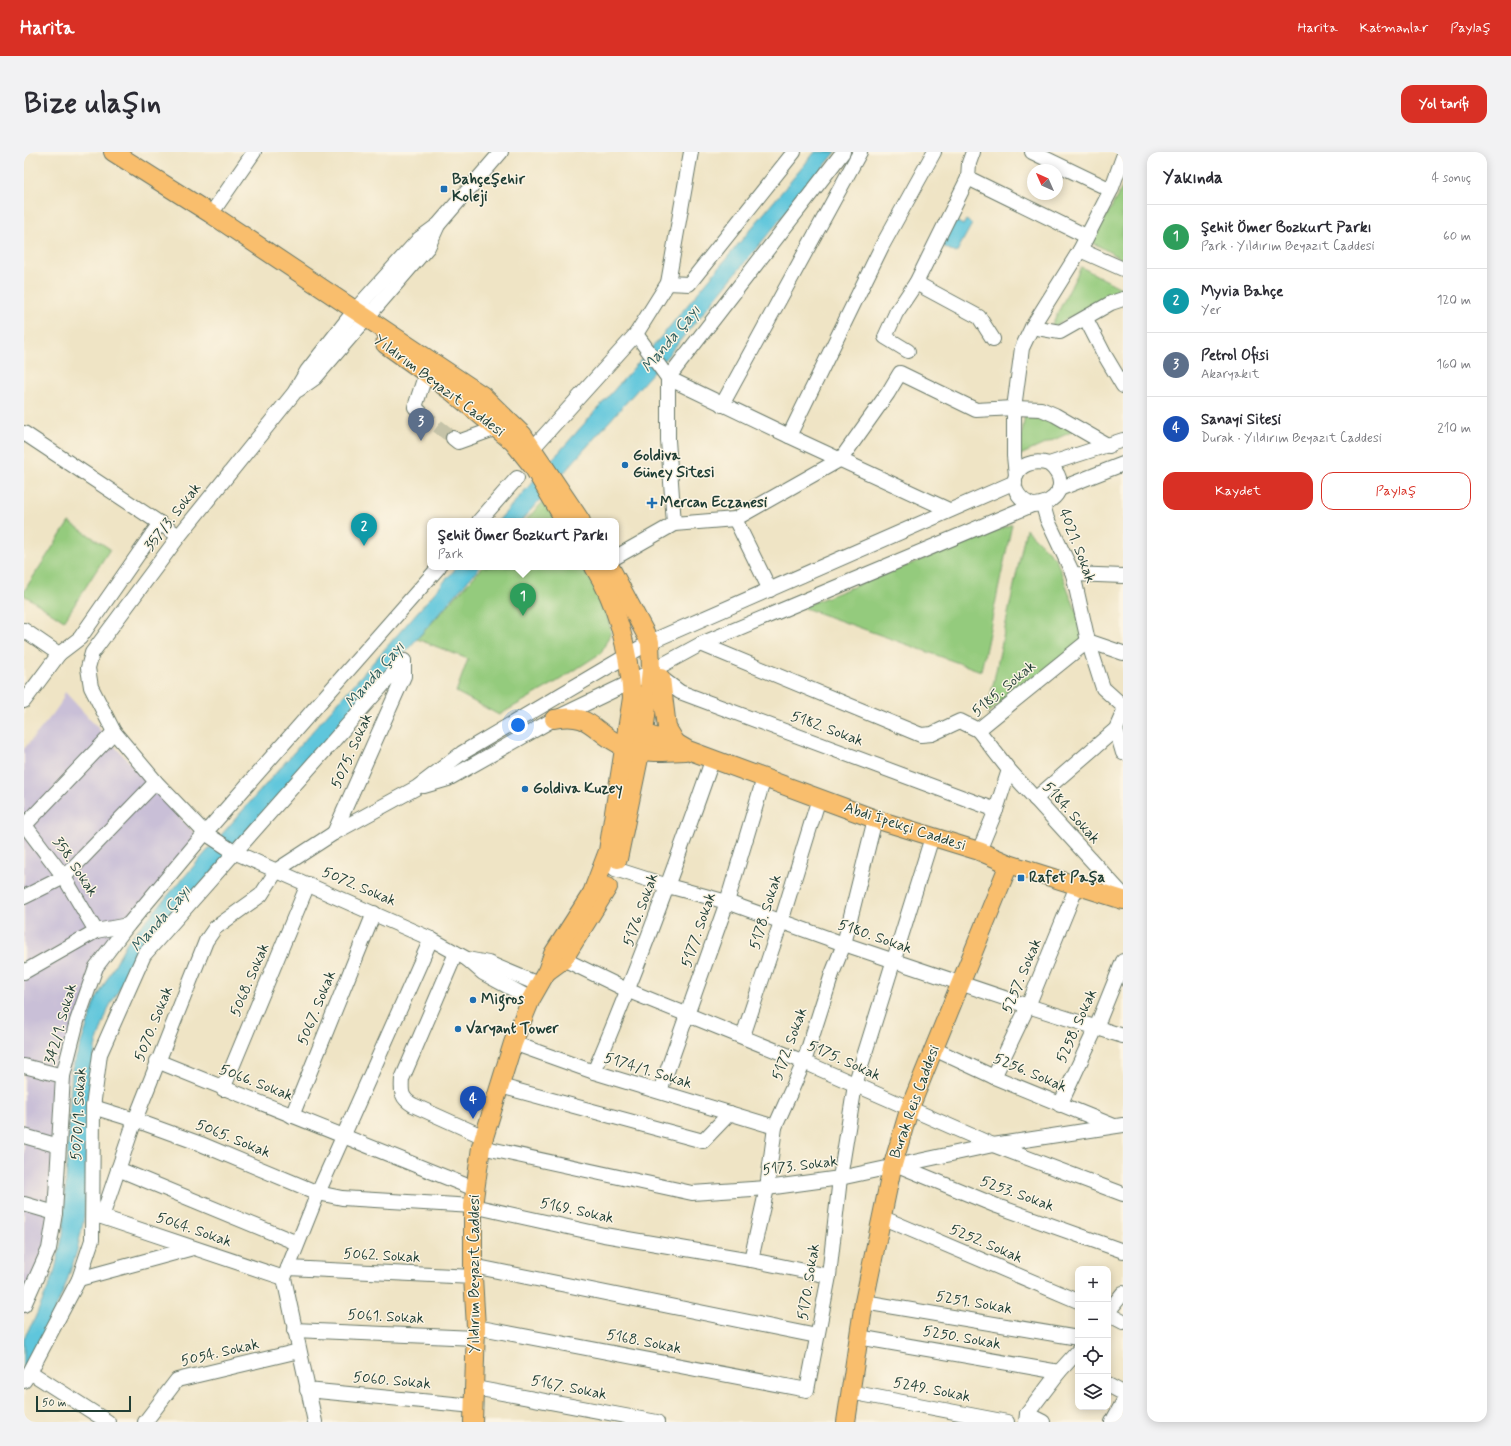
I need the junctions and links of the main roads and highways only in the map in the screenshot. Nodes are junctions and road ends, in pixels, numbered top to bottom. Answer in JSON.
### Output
{"nodes":[{"id":1,"x":113,"y":152,"type":"edge"},
{"id":2,"x":360,"y":317,"type":"junction"},
{"id":3,"x":535,"y":457,"type":"junction"},
{"id":4,"x":556,"y":494,"type":"junction"},
{"id":5,"x":564,"y":518,"type":"edge"},
{"id":6,"x":578,"y":518,"type":"edge"},
{"id":7,"x":595,"y":570,"type":"edge"},
{"id":8,"x":612,"y":570,"type":"edge"},
{"id":9,"x":656,"y":674,"type":"junction"},
{"id":10,"x":554,"y":719,"type":"road end"},
{"id":11,"x":634,"y":740,"type":"junction"},
{"id":12,"x":682,"y":747,"type":"junction"},
{"id":13,"x":1009,"y":864,"type":"junction"},
{"id":14,"x":1123,"y":900,"type":"edge"},
{"id":15,"x":558,"y":957,"type":"junction"},
{"id":16,"x":473,"y":1414,"type":"edge"},
{"id":17,"x":846,"y":1422,"type":"edge"}],
"edges":[{"from":1,"to":2,"type":"main road"},
{"from":2,"to":3,"type":"main road","name":"Yıldırım Beyazıt Caddesi"},
{"from":2,"to":3,"type":"main road"},
{"from":3,"to":4,"type":"main road"},
{"from":4,"to":5,"type":"main road"},
{"from":4,"to":6,"type":"main road"},
{"from":7,"to":11,"type":"main road"},
{"from":8,"to":9,"type":"main road"},
{"from":9,"to":11,"type":"main road"},
{"from":9,"to":12,"type":"main road"},
{"from":10,"to":11,"type":"main road"},
{"from":11,"to":12,"type":"main road","name":"Abdi İpekçi Caddesi"},
{"from":11,"to":15,"type":"main road"},
{"from":11,"to":15,"type":"main road"},
{"from":12,"to":13,"type":"main road","name":"Abdi İpekçi Caddesi"},
{"from":13,"to":14,"type":"main road","name":"Abdi İpekçi Caddesi"},
{"from":13,"to":17,"type":"main road","name":"Burak Reis Caddesi"},
{"from":15,"to":16,"type":"main road","name":"Yıldırım Beyazıt Caddesi"}]}
